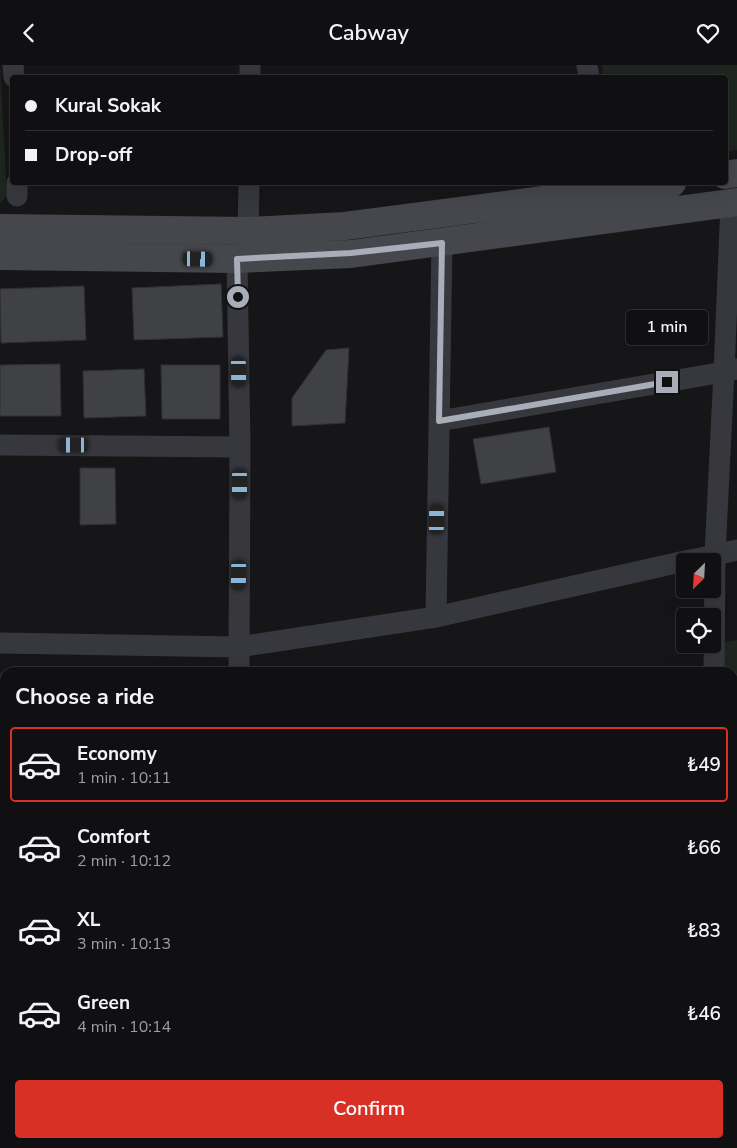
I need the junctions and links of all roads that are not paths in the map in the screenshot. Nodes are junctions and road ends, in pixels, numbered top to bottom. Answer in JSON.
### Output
{"nodes":[{"id":1,"x":249,"y":185,"type":"edge"},
{"id":2,"x":644,"y":185,"type":"edge"},
{"id":3,"x":602,"y":188,"type":"edge"},
{"id":4,"x":734,"y":203,"type":"edge"},
{"id":5,"x":0,"y":228,"type":"edge"},
{"id":6,"x":248,"y":231,"type":"junction"},
{"id":7,"x":442,"y":243,"type":"junction"},
{"id":8,"x":0,"y":256,"type":"edge"},
{"id":9,"x":237,"y":259,"type":"junction"},
{"id":10,"x":731,"y":371,"type":"edge"},
{"id":11,"x":439,"y":421,"type":"junction"},
{"id":12,"x":0,"y":445,"type":"edge"},
{"id":13,"x":240,"y":447,"type":"junction"},
{"id":14,"x":737,"y":550,"type":"edge"},
{"id":15,"x":715,"y":553,"type":"edge"},
{"id":16,"x":721,"y":554,"type":"edge"},
{"id":17,"x":676,"y":563,"type":"edge"},
{"id":18,"x":715,"y":598,"type":"edge"},
{"id":19,"x":436,"y":617,"type":"junction"},
{"id":20,"x":0,"y":643,"type":"edge"},
{"id":21,"x":238,"y":647,"type":"junction"},
{"id":22,"x":238,"y":667,"type":"edge"},
{"id":23,"x":714,"y":667,"type":"edge"}],
"edges":[{"from":1,"to":6,"type":"street"},
{"from":2,"to":3,"type":"main road"},
{"from":3,"to":6,"type":"main road"},
{"from":4,"to":7,"type":"main road"},
{"from":4,"to":10,"type":"street"},
{"from":5,"to":6,"type":"main road"},
{"from":7,"to":9,"type":"main road"},
{"from":7,"to":11,"type":"street"},
{"from":8,"to":9,"type":"main road"},
{"from":9,"to":13,"type":"street"},
{"from":10,"to":11,"type":"street"},
{"from":10,"to":15,"type":"street"},
{"from":11,"to":19,"type":"street"},
{"from":12,"to":13,"type":"street"},
{"from":13,"to":21,"type":"street"},
{"from":14,"to":16,"type":"street"},
{"from":17,"to":19,"type":"street"},
{"from":18,"to":23,"type":"street"},
{"from":19,"to":21,"type":"street"},
{"from":20,"to":21,"type":"street"},
{"from":21,"to":22,"type":"street"}]}
